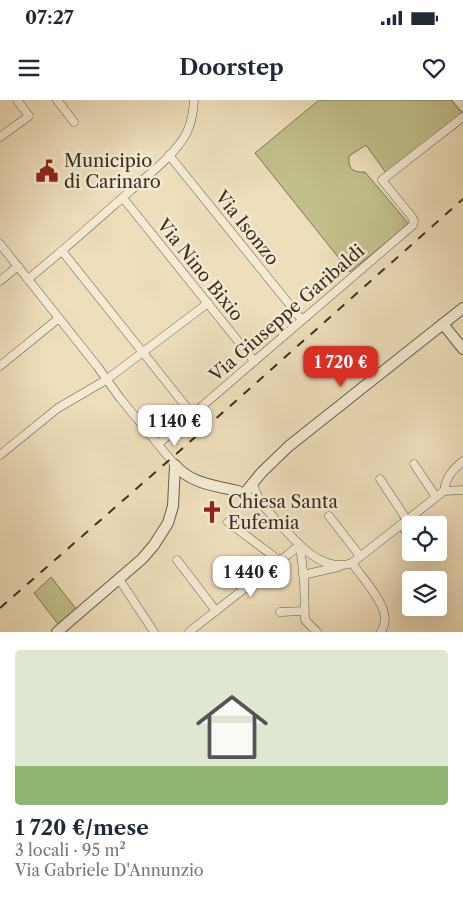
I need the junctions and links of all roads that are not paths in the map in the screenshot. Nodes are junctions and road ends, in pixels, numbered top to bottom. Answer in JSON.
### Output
{"nodes":[{"id":1,"x":17,"y":100,"type":"edge"},
{"id":2,"x":58,"y":100,"type":"edge"},
{"id":3,"x":194,"y":100,"type":"edge"},
{"id":4,"x":457,"y":100,"type":"edge"},
{"id":5,"x":463,"y":107,"type":"edge"},
{"id":6,"x":463,"y":116,"type":"edge"},
{"id":7,"x":74,"y":122,"type":"dead end"},
{"id":8,"x":0,"y":137,"type":"edge"},
{"id":9,"x":170,"y":155,"type":"junction"},
{"id":10,"x":123,"y":198,"type":"junction"},
{"id":11,"x":0,"y":244,"type":"edge"},
{"id":12,"x":62,"y":251,"type":"junction"},
{"id":13,"x":18,"y":266,"type":"junction"},
{"id":14,"x":28,"y":279,"type":"junction"},
{"id":15,"x":0,"y":281,"type":"edge"},
{"id":16,"x":208,"y":303,"type":"junction"},
{"id":17,"x":463,"y":308,"type":"edge"},
{"id":18,"x":59,"y":318,"type":"junction"},
{"id":19,"x":302,"y":320,"type":"junction"},
{"id":20,"x":443,"y":324,"type":"junction"},
{"id":21,"x":463,"y":349,"type":"edge"},
{"id":22,"x":143,"y":352,"type":"junction"},
{"id":23,"x":254,"y":361,"type":"junction"},
{"id":24,"x":0,"y":366,"type":"edge"},
{"id":25,"x":106,"y":380,"type":"junction"},
{"id":26,"x":192,"y":414,"type":"junction"},
{"id":27,"x":158,"y":444,"type":"junction"},
{"id":28,"x":0,"y":455,"type":"edge"},
{"id":29,"x":463,"y":461,"type":"edge"},
{"id":30,"x":414,"y":464,"type":"dead end"},
{"id":31,"x":175,"y":465,"type":"junction"},
{"id":32,"x":380,"y":479,"type":"dead end"},
{"id":33,"x":252,"y":483,"type":"junction"},
{"id":34,"x":463,"y":490,"type":"edge"},
{"id":35,"x":444,"y":491,"type":"junction"},
{"id":36,"x":244,"y":494,"type":"junction"},
{"id":37,"x":436,"y":497,"type":"junction"},
{"id":38,"x":262,"y":505,"type":"junction"},
{"id":39,"x":329,"y":516,"type":"dead end"},
{"id":40,"x":412,"y":516,"type":"edge"},
{"id":41,"x":402,"y":518,"type":"edge"},
{"id":42,"x":228,"y":522,"type":"dead end"},
{"id":43,"x":402,"y":524,"type":"edge"},
{"id":44,"x":300,"y":545,"type":"junction"},
{"id":45,"x":360,"y":556,"type":"junction"},
{"id":46,"x":177,"y":560,"type":"dead end"},
{"id":47,"x":280,"y":561,"type":"junction"},
{"id":48,"x":352,"y":563,"type":"junction"},
{"id":49,"x":343,"y":566,"type":"junction"},
{"id":50,"x":303,"y":575,"type":"junction"},
{"id":51,"x":119,"y":580,"type":"junction"},
{"id":52,"x":216,"y":611,"type":"junction"},
{"id":53,"x":304,"y":611,"type":"junction"},
{"id":54,"x":280,"y":612,"type":"dead end"},
{"id":55,"x":57,"y":632,"type":"edge"},
{"id":56,"x":154,"y":632,"type":"edge"},
{"id":57,"x":188,"y":632,"type":"edge"},
{"id":58,"x":317,"y":632,"type":"edge"},
{"id":59,"x":381,"y":632,"type":"edge"}],
"edges":[{"from":1,"to":8,"type":"street"},
{"from":2,"to":7,"type":"street"},
{"from":3,"to":9,"type":"street"},
{"from":4,"to":5,"type":"street"},
{"from":6,"to":19,"type":"street","name":"Via Giuseppe Garibaldi"},
{"from":9,"to":10,"type":"street"},
{"from":9,"to":19,"type":"street","name":"Via Isonzo"},
{"from":10,"to":12,"type":"street"},
{"from":10,"to":16,"type":"street","name":"Via Nino Bixio"},
{"from":11,"to":13,"type":"street"},
{"from":12,"to":14,"type":"street"},
{"from":12,"to":22,"type":"street"},
{"from":13,"to":14,"type":"street"},
{"from":13,"to":15,"type":"street"},
{"from":14,"to":18,"type":"street"},
{"from":16,"to":22,"type":"street"},
{"from":16,"to":23,"type":"street","name":"Via Nino Bixio"},
{"from":17,"to":20,"type":"street"},
{"from":18,"to":24,"type":"street"},
{"from":18,"to":25,"type":"street"},
{"from":19,"to":23,"type":"street","name":"Via Giuseppe Garibaldi"},
{"from":20,"to":21,"type":"street"},
{"from":20,"to":33,"type":"street"},
{"from":22,"to":25,"type":"street"},
{"from":22,"to":26,"type":"street"},
{"from":23,"to":26,"type":"street","name":"Via Giuseppe Garibaldi"},
{"from":25,"to":27,"type":"street"},
{"from":25,"to":28,"type":"street"},
{"from":26,"to":27,"type":"street","name":"Via Giuseppe Garibaldi"},
{"from":27,"to":31,"type":"street"},
{"from":29,"to":35,"type":"street"},
{"from":30,"to":37,"type":"street"},
{"from":31,"to":36,"type":"street"},
{"from":31,"to":51,"type":"street"},
{"from":32,"to":41,"type":"street"},
{"from":33,"to":36,"type":"street"},
{"from":33,"to":38,"type":"street"},
{"from":34,"to":35,"type":"street"},
{"from":35,"to":37,"type":"street"},
{"from":36,"to":38,"type":"street"},
{"from":37,"to":40,"type":"street"},
{"from":38,"to":44,"type":"street"},
{"from":39,"to":45,"type":"street"},
{"from":42,"to":47,"type":"street"},
{"from":43,"to":45,"type":"street"},
{"from":44,"to":47,"type":"street"},
{"from":44,"to":49,"type":"street"},
{"from":44,"to":50,"type":"street"},
{"from":45,"to":48,"type":"street"},
{"from":46,"to":52,"type":"street"},
{"from":47,"to":52,"type":"street"},
{"from":48,"to":49,"type":"street"},
{"from":48,"to":59,"type":"street"},
{"from":49,"to":50,"type":"street"},
{"from":50,"to":53,"type":"street"},
{"from":51,"to":55,"type":"street"},
{"from":51,"to":56,"type":"street"},
{"from":52,"to":57,"type":"street"},
{"from":53,"to":54,"type":"street"},
{"from":53,"to":58,"type":"street"}]}
